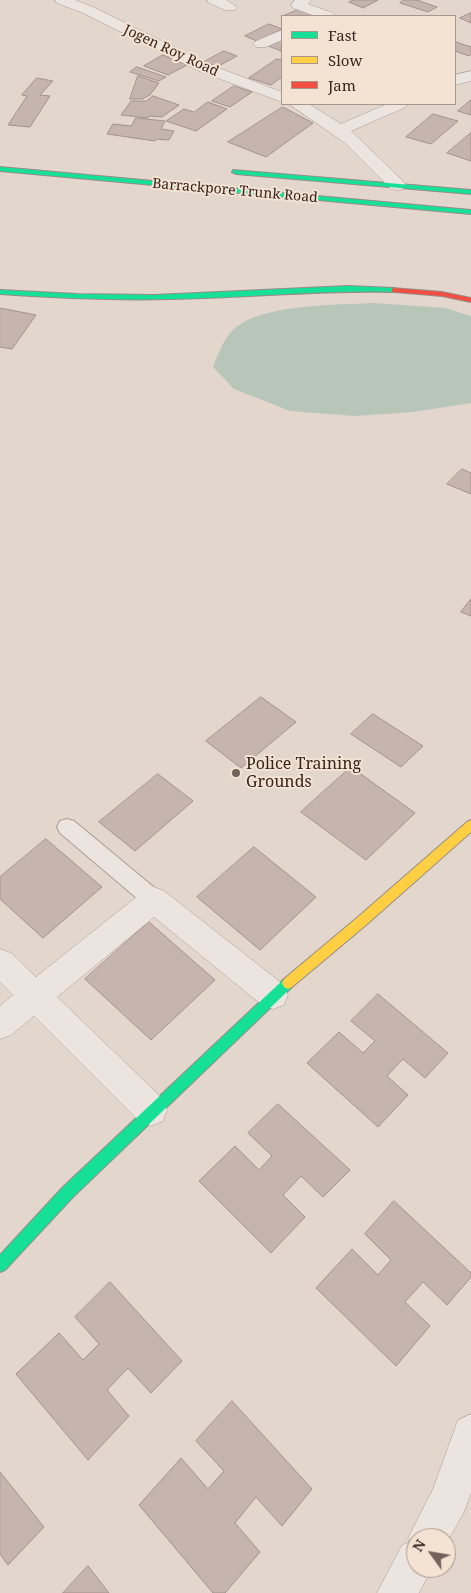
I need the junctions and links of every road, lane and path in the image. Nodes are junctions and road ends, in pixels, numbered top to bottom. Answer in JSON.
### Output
{"nodes":[{"id":1,"x":62,"y":0,"type":"edge"},
{"id":2,"x":214,"y":0,"type":"edge"},
{"id":3,"x":304,"y":0,"type":"edge"},
{"id":4,"x":230,"y":7,"type":"dead end"},
{"id":5,"x":322,"y":15,"type":"edge"},
{"id":6,"x":281,"y":34,"type":"edge"},
{"id":7,"x":261,"y":44,"type":"dead end"},
{"id":8,"x":471,"y":76,"type":"edge"},
{"id":9,"x":456,"y":80,"type":"edge"},
{"id":10,"x":281,"y":97,"type":"edge"},
{"id":11,"x":299,"y":105,"type":"edge"},
{"id":12,"x":398,"y":105,"type":"edge"},
{"id":13,"x":338,"y":131,"type":"junction"},
{"id":14,"x":0,"y":169,"type":"edge"},
{"id":15,"x":228,"y":172,"type":"dead end"},
{"id":16,"x":397,"y":185,"type":"junction"},
{"id":17,"x":471,"y":192,"type":"edge"},
{"id":18,"x":471,"y":212,"type":"edge"},
{"id":19,"x":0,"y":292,"type":"edge"},
{"id":20,"x":471,"y":300,"type":"edge"},
{"id":21,"x":471,"y":826,"type":"edge"},
{"id":22,"x":67,"y":827,"type":"dead end"},
{"id":23,"x":154,"y":900,"type":"junction"},
{"id":24,"x":0,"y":962,"type":"edge"},
{"id":25,"x":273,"y":995,"type":"junction"},
{"id":26,"x":35,"y":996,"type":"junction"},
{"id":27,"x":0,"y":1025,"type":"edge"},
{"id":28,"x":151,"y":1110,"type":"junction"},
{"id":29,"x":0,"y":1265,"type":"edge"},
{"id":30,"x":471,"y":1433,"type":"edge"},
{"id":31,"x":434,"y":1528,"type":"edge"},
{"id":32,"x":406,"y":1577,"type":"edge"},
{"id":33,"x":397,"y":1593,"type":"edge"}],
"edges":[{"from":1,"to":10,"type":"street","name":"Jogen Roy Road"},
{"from":2,"to":4,"type":"street"},
{"from":3,"to":5,"type":"street"},
{"from":6,"to":7,"type":"street"},
{"from":8,"to":9,"type":"street"},
{"from":11,"to":13,"type":"street"},
{"from":12,"to":13,"type":"street"},
{"from":13,"to":16,"type":"street"},
{"from":14,"to":18,"type":"street","name":"Barrackpore Trunk Road"},
{"from":15,"to":16,"type":"street","name":"Barrackpore Trunk Road"},
{"from":16,"to":17,"type":"street","name":"Barrackpore Trunk Road"},
{"from":19,"to":20,"type":"street"},
{"from":21,"to":25,"type":"street"},
{"from":22,"to":23,"type":"lane"},
{"from":23,"to":25,"type":"street"},
{"from":23,"to":26,"type":"street"},
{"from":24,"to":26,"type":"street"},
{"from":25,"to":28,"type":"street"},
{"from":26,"to":27,"type":"street"},
{"from":26,"to":28,"type":"street"},
{"from":28,"to":29,"type":"street"},
{"from":30,"to":31,"type":"street"},
{"from":32,"to":33,"type":"street"}]}
